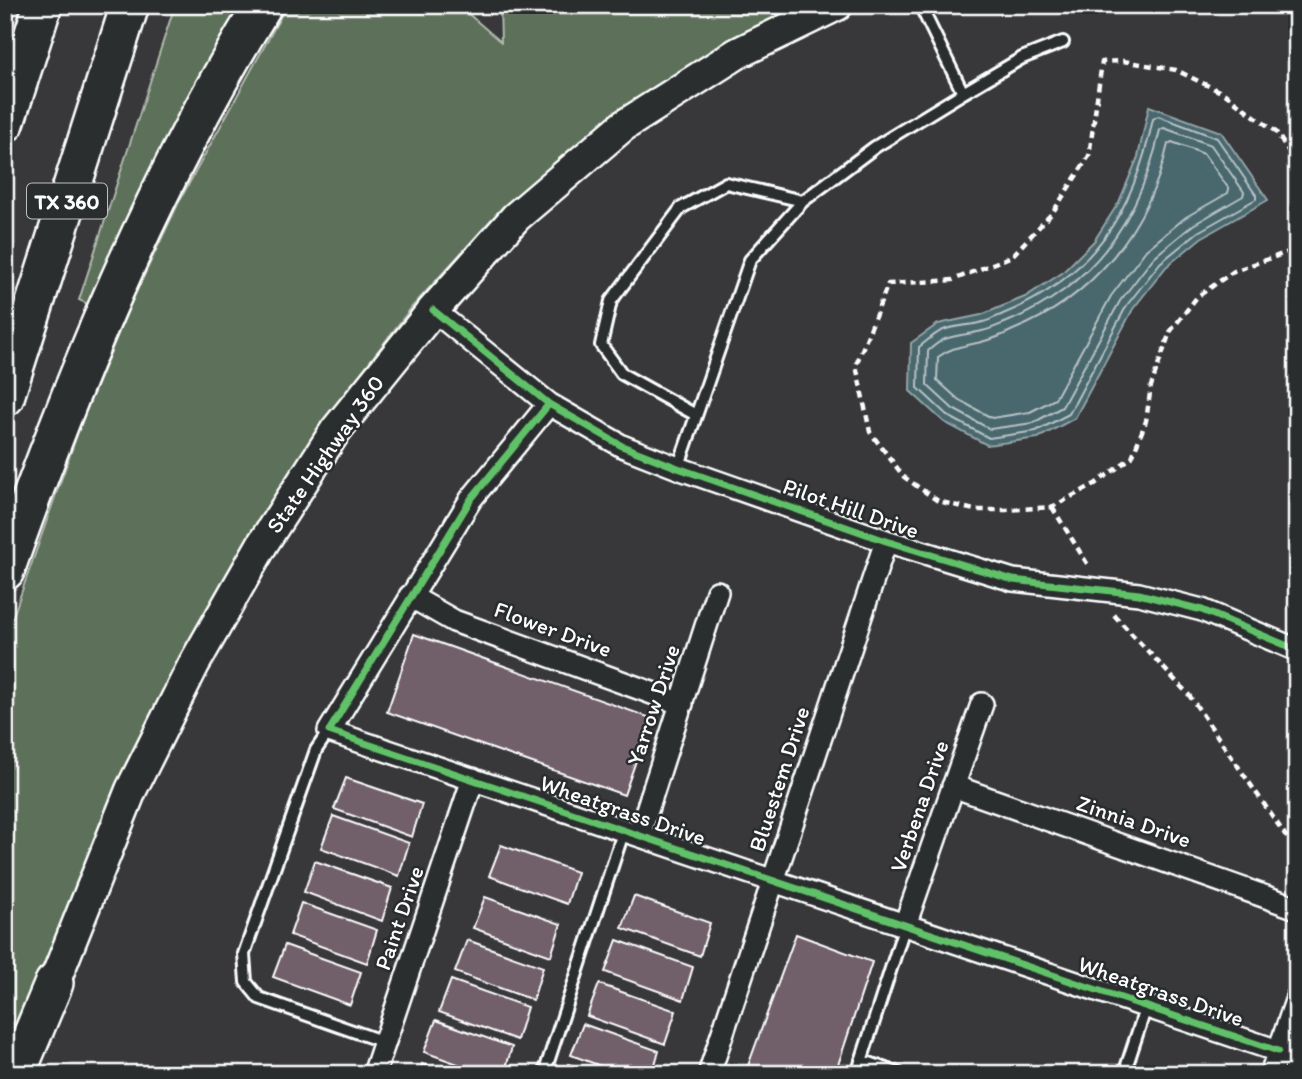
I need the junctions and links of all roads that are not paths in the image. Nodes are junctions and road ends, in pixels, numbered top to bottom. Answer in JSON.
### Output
{"nodes":[{"id":1,"x":43,"y":5,"type":"edge"},
{"id":2,"x":130,"y":5,"type":"edge"},
{"id":3,"x":263,"y":5,"type":"edge"},
{"id":4,"x":837,"y":5,"type":"edge"},
{"id":5,"x":920,"y":5,"type":"edge"},
{"id":6,"x":1063,"y":42,"type":"dead end"},
{"id":7,"x":963,"y":93,"type":"junction"},
{"id":8,"x":5,"y":123,"type":"edge"},
{"id":9,"x":803,"y":201,"type":"junction"},
{"id":10,"x":433,"y":310,"type":"junction"},
{"id":11,"x":5,"y":397,"type":"edge"},
{"id":12,"x":549,"y":404,"type":"junction"},
{"id":13,"x":696,"y":415,"type":"junction"},
{"id":14,"x":678,"y":468,"type":"junction"},
{"id":15,"x":886,"y":541,"type":"junction"},
{"id":16,"x":5,"y":571,"type":"edge"},
{"id":17,"x":717,"y":592,"type":"dead end"},
{"id":18,"x":410,"y":596,"type":"junction"},
{"id":19,"x":1297,"y":650,"type":"edge"},
{"id":20,"x":682,"y":704,"type":"junction"},
{"id":21,"x":982,"y":704,"type":"dead end"},
{"id":22,"x":330,"y":731,"type":"junction"},
{"id":23,"x":473,"y":779,"type":"junction"},
{"id":24,"x":953,"y":786,"type":"junction"},
{"id":25,"x":631,"y":833,"type":"junction"},
{"id":26,"x":773,"y":880,"type":"junction"},
{"id":27,"x":1297,"y":908,"type":"edge"},
{"id":28,"x":905,"y":925,"type":"junction"},
{"id":29,"x":54,"y":983,"type":"junction"},
{"id":30,"x":1297,"y":998,"type":"edge"},
{"id":31,"x":1146,"y":1007,"type":"junction"},
{"id":32,"x":384,"y":1042,"type":"junction"},
{"id":33,"x":1279,"y":1051,"type":"junction"},
{"id":34,"x":861,"y":1060,"type":"junction"},
{"id":35,"x":16,"y":1074,"type":"edge"},
{"id":36,"x":30,"y":1074,"type":"edge"},
{"id":37,"x":374,"y":1074,"type":"edge"},
{"id":38,"x":544,"y":1074,"type":"edge"},
{"id":39,"x":709,"y":1074,"type":"edge"},
{"id":40,"x":857,"y":1074,"type":"edge"},
{"id":41,"x":900,"y":1074,"type":"edge"},
{"id":42,"x":1124,"y":1074,"type":"edge"},
{"id":43,"x":1271,"y":1074,"type":"edge"}],
"edges":[{"from":1,"to":8,"type":"highway"},
{"from":2,"to":11,"type":"highway","number":"TX 360"},
{"from":3,"to":16,"type":"highway"},
{"from":4,"to":10,"type":"main road","name":"State Highway 360"},
{"from":5,"to":7,"type":"lane"},
{"from":6,"to":7,"type":"lane"},
{"from":7,"to":9,"type":"lane"},
{"from":9,"to":13,"type":"lane"},
{"from":9,"to":13,"type":"lane"},
{"from":10,"to":12,"type":"street","name":"Pilot Hill Drive"},
{"from":10,"to":29,"type":"main road","name":"State Highway 360"},
{"from":12,"to":14,"type":"street","name":"Pilot Hill Drive"},
{"from":12,"to":18,"type":"street"},
{"from":13,"to":14,"type":"lane"},
{"from":14,"to":15,"type":"street","name":"Pilot Hill Drive"},
{"from":15,"to":19,"type":"street","name":"Pilot Hill Drive"},
{"from":15,"to":26,"type":"street","name":"Bluestem Drive"},
{"from":17,"to":20,"type":"street","name":"Yarrow Drive"},
{"from":18,"to":20,"type":"street","name":"Flower Drive"},
{"from":18,"to":22,"type":"street"},
{"from":20,"to":25,"type":"street","name":"Yarrow Drive"},
{"from":21,"to":24,"type":"street","name":"Verbena Drive"},
{"from":22,"to":23,"type":"street","name":"Wheatgrass Drive"},
{"from":22,"to":32,"type":"lane"},
{"from":23,"to":25,"type":"street","name":"Wheatgrass Drive"},
{"from":23,"to":32,"type":"street","name":"Paint Drive"},
{"from":24,"to":27,"type":"street","name":"Zinnia Drive"},
{"from":24,"to":28,"type":"street","name":"Verbena Drive"},
{"from":25,"to":26,"type":"street","name":"Wheatgrass Drive"},
{"from":25,"to":38,"type":"lane"},
{"from":26,"to":28,"type":"street","name":"Wheatgrass Drive"},
{"from":26,"to":39,"type":"street","name":"Bluestem Drive"},
{"from":28,"to":31,"type":"street","name":"Wheatgrass Drive"},
{"from":28,"to":34,"type":"lane"},
{"from":29,"to":35,"type":"highway"},
{"from":29,"to":36,"type":"main road","name":"State Highway 360"},
{"from":30,"to":33,"type":"street"},
{"from":31,"to":33,"type":"street","name":"Wheatgrass Drive"},
{"from":31,"to":42,"type":"lane"},
{"from":32,"to":37,"type":"street","name":"Paint Drive"},
{"from":33,"to":43,"type":"street"},
{"from":34,"to":40,"type":"lane"},
{"from":34,"to":41,"type":"lane"}]}
